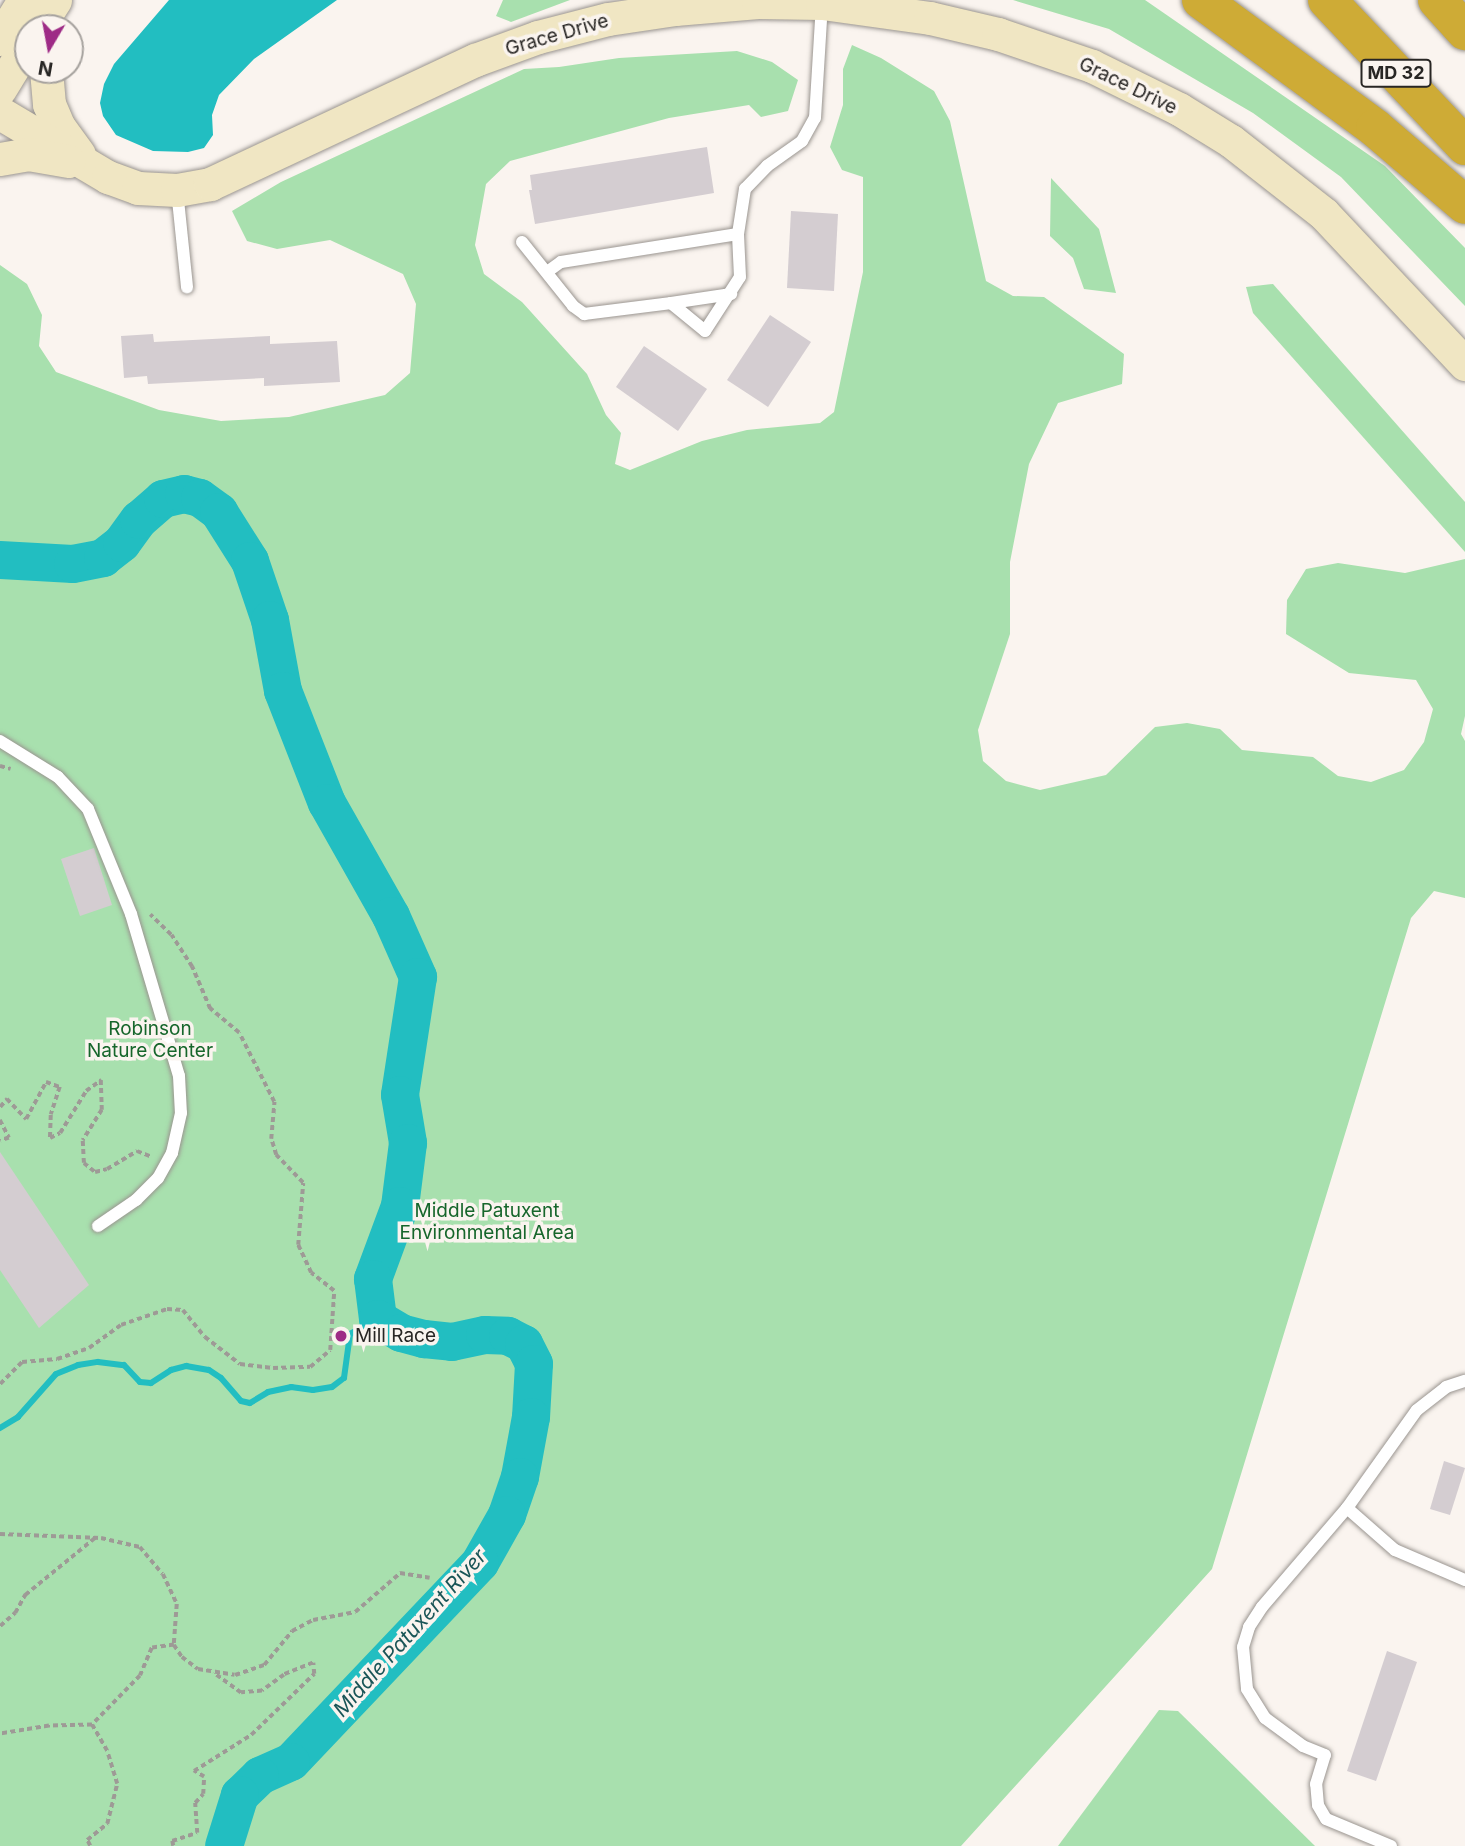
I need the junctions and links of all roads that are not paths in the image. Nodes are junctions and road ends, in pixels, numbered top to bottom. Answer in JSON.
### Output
{"nodes":[{"id":1,"x":1202,"y":0,"type":"edge"},
{"id":2,"x":1327,"y":0,"type":"edge"},
{"id":3,"x":1437,"y":0,"type":"edge"},
{"id":4,"x":822,"y":3,"type":"junction"},
{"id":5,"x":1465,"y":31,"type":"edge"},
{"id":6,"x":14,"y":66,"type":"edge"},
{"id":7,"x":47,"y":84,"type":"edge"},
{"id":8,"x":0,"y":89,"type":"edge"},
{"id":9,"x":0,"y":113,"type":"edge"},
{"id":10,"x":1465,"y":146,"type":"edge"},
{"id":11,"x":0,"y":159,"type":"edge"},
{"id":12,"x":90,"y":167,"type":"junction"},
{"id":13,"x":177,"y":190,"type":"junction"},
{"id":14,"x":1465,"y":205,"type":"edge"},
{"id":15,"x":738,"y":234,"type":"junction"},
{"id":16,"x":522,"y":242,"type":"dead end"},
{"id":17,"x":547,"y":272,"type":"junction"},
{"id":18,"x":187,"y":287,"type":"dead end"},
{"id":19,"x":731,"y":294,"type":"junction"},
{"id":20,"x":671,"y":303,"type":"junction"},
{"id":21,"x":1465,"y":364,"type":"edge"},
{"id":22,"x":0,"y":741,"type":"edge"},
{"id":23,"x":98,"y":1226,"type":"dead end"},
{"id":24,"x":1465,"y":1381,"type":"edge"},
{"id":25,"x":1347,"y":1508,"type":"junction"},
{"id":26,"x":1465,"y":1580,"type":"edge"},
{"id":27,"x":1391,"y":1846,"type":"edge"}],
"edges":[{"from":1,"to":14,"type":"highway"},
{"from":2,"to":10,"type":"highway","number":"MD 32"},
{"from":3,"to":5,"type":"highway"},
{"from":4,"to":13,"type":"street","name":"Grace Drive"},
{"from":4,"to":15,"type":"lane"},
{"from":4,"to":21,"type":"street","name":"Grace Drive"},
{"from":6,"to":8,"type":"street"},
{"from":7,"to":12,"type":"street"},
{"from":9,"to":12,"type":"street","name":"Grace Drive"},
{"from":11,"to":12,"type":"street"},
{"from":12,"to":13,"type":"street","name":"Grace Drive"},
{"from":13,"to":18,"type":"lane"},
{"from":15,"to":17,"type":"lane"},
{"from":15,"to":19,"type":"lane"},
{"from":16,"to":17,"type":"lane"},
{"from":17,"to":20,"type":"lane"},
{"from":19,"to":20,"type":"lane"},
{"from":19,"to":20,"type":"lane"},
{"from":22,"to":23,"type":"lane"},
{"from":24,"to":25,"type":"lane"},
{"from":25,"to":26,"type":"lane"},
{"from":25,"to":27,"type":"lane"}]}
